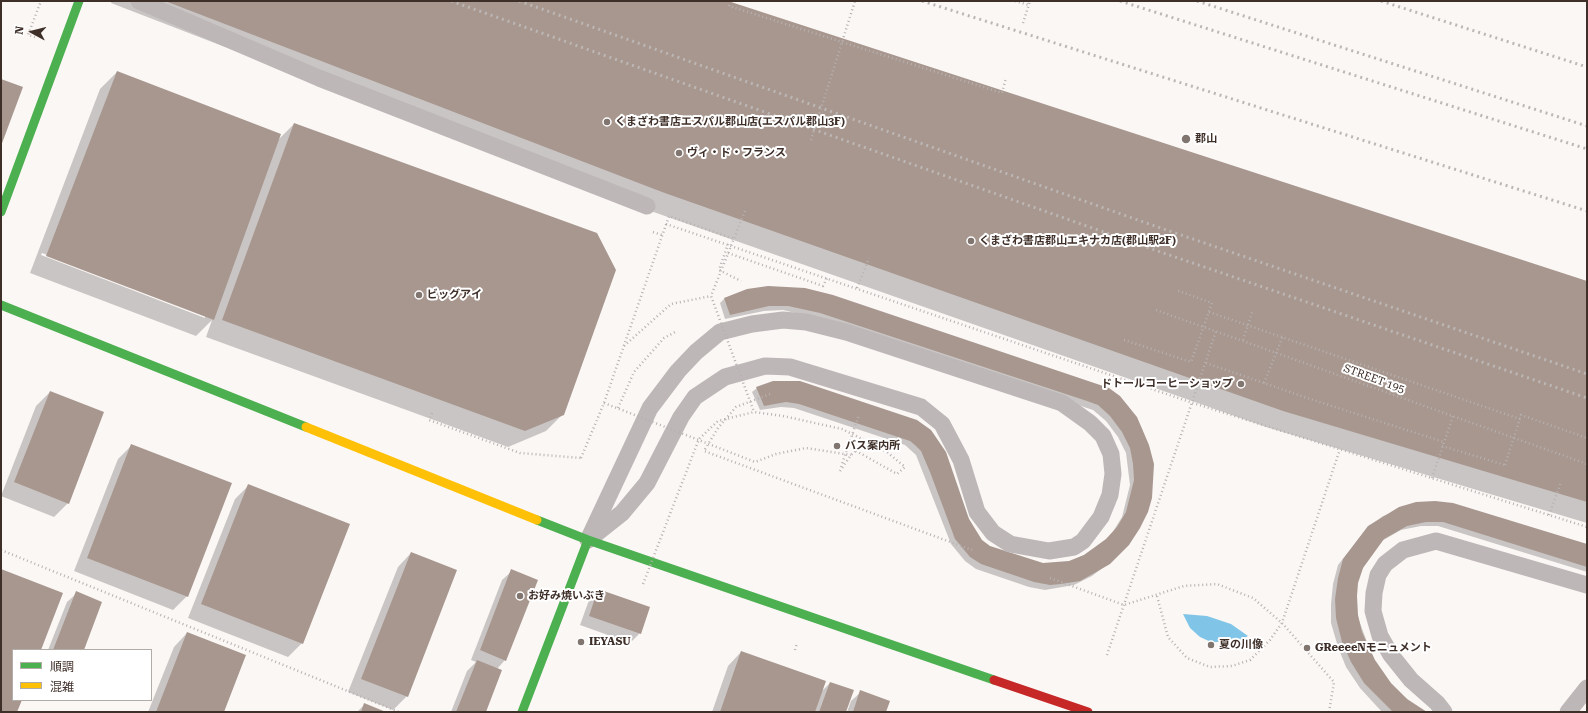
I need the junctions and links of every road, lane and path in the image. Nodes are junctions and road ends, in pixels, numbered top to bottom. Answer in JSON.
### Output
{"nodes":[{"id":1,"x":41,"y":1,"type":"edge"},
{"id":2,"x":79,"y":1,"type":"edge"},
{"id":3,"x":139,"y":1,"type":"edge"},
{"id":4,"x":730,"y":1,"type":"edge"},
{"id":5,"x":855,"y":1,"type":"edge"},
{"id":6,"x":1015,"y":1,"type":"edge"},
{"id":7,"x":1030,"y":1,"type":"edge"},
{"id":8,"x":39,"y":5,"type":"dead end"},
{"id":9,"x":1029,"y":5,"type":"junction"},
{"id":10,"x":1023,"y":23,"type":"dead end"},
{"id":11,"x":842,"y":42,"type":"junction"},
{"id":12,"x":1006,"y":78,"type":"dead end"},
{"id":13,"x":811,"y":140,"type":"dead end"},
{"id":14,"x":647,"y":206,"type":"dead end"},
{"id":15,"x":745,"y":211,"type":"dead end"},
{"id":16,"x":1,"y":212,"type":"edge"},
{"id":17,"x":660,"y":222,"type":"dead end"},
{"id":18,"x":734,"y":239,"type":"junction"},
{"id":19,"x":728,"y":244,"type":"junction"},
{"id":20,"x":728,"y":253,"type":"junction"},
{"id":21,"x":869,"y":258,"type":"dead end"},
{"id":22,"x":721,"y":273,"type":"junction"},
{"id":23,"x":827,"y":278,"type":"junction"},
{"id":24,"x":857,"y":288,"type":"junction"},
{"id":25,"x":1176,"y":290,"type":"dead end"},
{"id":26,"x":712,"y":296,"type":"junction"},
{"id":27,"x":1,"y":305,"type":"edge"},
{"id":28,"x":1156,"y":310,"type":"dead end"},
{"id":29,"x":1253,"y":310,"type":"dead end"},
{"id":30,"x":1209,"y":312,"type":"junction"},
{"id":31,"x":1216,"y":331,"type":"junction"},
{"id":32,"x":1283,"y":336,"type":"junction"},
{"id":33,"x":1124,"y":340,"type":"dead end"},
{"id":34,"x":1243,"y":340,"type":"junction"},
{"id":35,"x":624,"y":346,"type":"junction"},
{"id":36,"x":1206,"y":363,"type":"junction"},
{"id":37,"x":1264,"y":383,"type":"junction"},
{"id":38,"x":771,"y":394,"type":"dead end"},
{"id":39,"x":604,"y":403,"type":"junction"},
{"id":40,"x":1193,"y":403,"type":"junction"},
{"id":41,"x":432,"y":412,"type":"dead end"},
{"id":42,"x":754,"y":412,"type":"junction"},
{"id":43,"x":852,"y":412,"type":"dead end"},
{"id":44,"x":859,"y":414,"type":"junction"},
{"id":45,"x":1453,"y":416,"type":"junction"},
{"id":46,"x":866,"y":417,"type":"dead end"},
{"id":47,"x":1520,"y":419,"type":"junction"},
{"id":48,"x":1587,"y":438,"type":"edge"},
{"id":49,"x":699,"y":439,"type":"junction"},
{"id":50,"x":866,"y":441,"type":"junction"},
{"id":51,"x":1444,"y":442,"type":"junction"},
{"id":52,"x":1442,"y":446,"type":"junction"},
{"id":53,"x":850,"y":447,"type":"junction"},
{"id":54,"x":1340,"y":449,"type":"junction"},
{"id":55,"x":851,"y":455,"type":"junction"},
{"id":56,"x":1587,"y":464,"type":"edge"},
{"id":57,"x":1432,"y":478,"type":"junction"},
{"id":58,"x":1561,"y":482,"type":"dead end"},
{"id":59,"x":1549,"y":515,"type":"junction"},
{"id":60,"x":1587,"y":527,"type":"edge"},
{"id":61,"x":588,"y":540,"type":"junction"},
{"id":62,"x":972,"y":546,"type":"dead end"},
{"id":63,"x":1,"y":550,"type":"edge"},
{"id":64,"x":1043,"y":576,"type":"dead end"},
{"id":65,"x":643,"y":584,"type":"dead end"},
{"id":66,"x":1587,"y":585,"type":"edge"},
{"id":67,"x":1157,"y":596,"type":"junction"},
{"id":68,"x":1124,"y":605,"type":"junction"},
{"id":69,"x":1282,"y":624,"type":"junction"},
{"id":70,"x":793,"y":641,"type":"dead end"},
{"id":71,"x":795,"y":650,"type":"dead end"},
{"id":72,"x":1107,"y":655,"type":"dead end"},
{"id":73,"x":1587,"y":688,"type":"edge"},
{"id":74,"x":399,"y":712,"type":"edge"},
{"id":75,"x":522,"y":712,"type":"edge"},
{"id":76,"x":1088,"y":712,"type":"edge"},
{"id":77,"x":1329,"y":712,"type":"edge"},
{"id":78,"x":1444,"y":712,"type":"edge"},
{"id":79,"x":1568,"y":712,"type":"edge"}],
"edges":[{"from":1,"to":8,"type":"path"},
{"from":2,"to":16,"type":"street"},
{"from":3,"to":14,"type":"lane"},
{"from":4,"to":11,"type":"path"},
{"from":5,"to":11,"type":"path"},
{"from":6,"to":9,"type":"path"},
{"from":7,"to":9,"type":"path"},
{"from":9,"to":10,"type":"path"},
{"from":11,"to":12,"type":"path"},
{"from":11,"to":13,"type":"path"},
{"from":15,"to":18,"type":"path","bridge":true},
{"from":17,"to":19,"type":"path"},
{"from":18,"to":20,"type":"path","bridge":true},
{"from":18,"to":35,"type":"path","bridge":true},
{"from":19,"to":22,"type":"path"},
{"from":19,"to":23,"type":"path"},
{"from":20,"to":22,"type":"path","bridge":true},
{"from":20,"to":23,"type":"path"},
{"from":21,"to":24,"type":"path"},
{"from":22,"to":26,"type":"path","bridge":true},
{"from":23,"to":24,"type":"path"},
{"from":24,"to":40,"type":"path"},
{"from":25,"to":30,"type":"path"},
{"from":26,"to":35,"type":"path"},
{"from":26,"to":42,"type":"path","bridge":true},
{"from":27,"to":61,"type":"street"},
{"from":28,"to":31,"type":"path","name":"STREET 195"},
{"from":29,"to":34,"type":"path"},
{"from":30,"to":32,"type":"path"},
{"from":30,"to":33,"type":"path"},
{"from":31,"to":34,"type":"path","name":"STREET 195"},
{"from":31,"to":36,"type":"path"},
{"from":32,"to":37,"type":"path"},
{"from":32,"to":47,"type":"path"},
{"from":34,"to":45,"type":"path","name":"STREET 195"},
{"from":35,"to":39,"type":"path","bridge":true},
{"from":36,"to":37,"type":"path"},
{"from":36,"to":40,"type":"path"},
{"from":37,"to":51,"type":"path"},
{"from":38,"to":62,"type":"path"},
{"from":39,"to":41,"type":"path","bridge":true},
{"from":39,"to":49,"type":"path","bridge":true},
{"from":40,"to":54,"type":"path"},
{"from":40,"to":68,"type":"path"},
{"from":42,"to":49,"type":"path","bridge":true},
{"from":42,"to":50,"type":"path","bridge":true},
{"from":43,"to":44,"type":"path"},
{"from":44,"to":46,"type":"path"},
{"from":44,"to":53,"type":"path"},
{"from":45,"to":51,"type":"path"},
{"from":45,"to":56,"type":"path","name":"STREET 195"},
{"from":47,"to":48,"type":"path","bridge":true},
{"from":47,"to":52,"type":"path","bridge":true},
{"from":49,"to":55,"type":"path","bridge":true},
{"from":49,"to":65,"type":"path","bridge":true},
{"from":50,"to":53,"type":"path"},
{"from":50,"to":55,"type":"path"},
{"from":51,"to":52,"type":"path"},
{"from":52,"to":57,"type":"path"},
{"from":53,"to":55,"type":"path"},
{"from":54,"to":57,"type":"path"},
{"from":54,"to":69,"type":"path"},
{"from":57,"to":59,"type":"path"},
{"from":58,"to":59,"type":"path"},
{"from":59,"to":60,"type":"path"},
{"from":61,"to":61,"type":"lane"},
{"from":61,"to":75,"type":"street"},
{"from":61,"to":76,"type":"street"},
{"from":63,"to":74,"type":"path"},
{"from":64,"to":68,"type":"path"},
{"from":66,"to":78,"type":"lane"},
{"from":67,"to":68,"type":"path"},
{"from":67,"to":69,"type":"path"},
{"from":67,"to":69,"type":"path"},
{"from":68,"to":72,"type":"path"},
{"from":69,"to":77,"type":"path"},
{"from":70,"to":71,"type":"path"},
{"from":73,"to":79,"type":"lane"}]}
